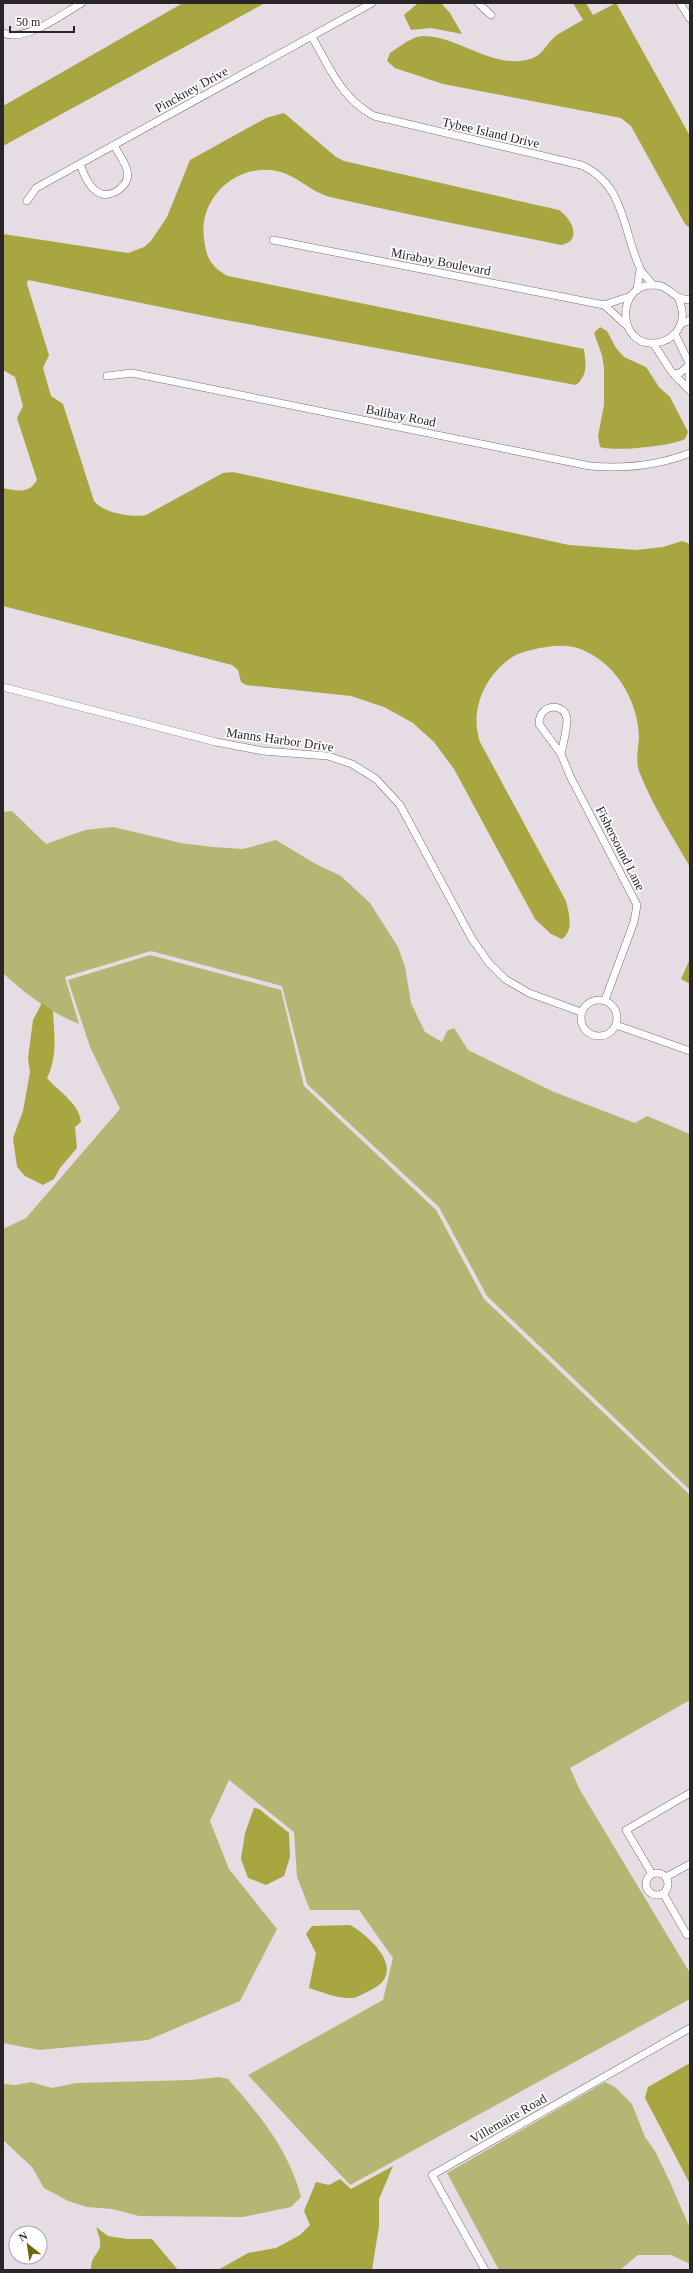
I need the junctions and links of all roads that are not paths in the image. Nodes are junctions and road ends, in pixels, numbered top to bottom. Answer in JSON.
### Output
{"nodes":[{"id":1,"x":82,"y":3,"type":"edge"},
{"id":2,"x":372,"y":3,"type":"edge"},
{"id":3,"x":478,"y":3,"type":"edge"},
{"id":4,"x":680,"y":3,"type":"edge"},
{"id":5,"x":491,"y":14,"type":"dead end"},
{"id":6,"x":690,"y":19,"type":"edge"},
{"id":7,"x":3,"y":33,"type":"edge"},
{"id":8,"x":312,"y":36,"type":"junction"},
{"id":9,"x":114,"y":145,"type":"junction"},
{"id":10,"x":80,"y":164,"type":"junction"},
{"id":11,"x":27,"y":201,"type":"dead end"},
{"id":12,"x":273,"y":240,"type":"dead end"},
{"id":13,"x":640,"y":270,"type":"junction"},
{"id":14,"x":653,"y":285,"type":"junction"},
{"id":15,"x":637,"y":290,"type":"junction"},
{"id":16,"x":631,"y":296,"type":"junction"},
{"id":17,"x":678,"y":297,"type":"junction"},
{"id":18,"x":690,"y":300,"type":"edge"},
{"id":19,"x":604,"y":305,"type":"junction"},
{"id":20,"x":690,"y":320,"type":"edge"},
{"id":21,"x":681,"y":324,"type":"junction"},
{"id":22,"x":626,"y":325,"type":"junction"},
{"id":23,"x":675,"y":334,"type":"junction"},
{"id":24,"x":653,"y":343,"type":"junction"},
{"id":25,"x":689,"y":365,"type":"edge"},
{"id":26,"x":674,"y":374,"type":"junction"},
{"id":27,"x":107,"y":376,"type":"dead end"},
{"id":28,"x":690,"y":390,"type":"edge"},
{"id":29,"x":690,"y":453,"type":"edge"},
{"id":30,"x":3,"y":687,"type":"edge"},
{"id":31,"x":561,"y":754,"type":"junction"},
{"id":32,"x":605,"y":1000,"type":"junction"},
{"id":33,"x":581,"y":1012,"type":"junction"},
{"id":34,"x":616,"y":1024,"type":"junction"},
{"id":35,"x":690,"y":1051,"type":"edge"},
{"id":36,"x":690,"y":1793,"type":"edge"},
{"id":37,"x":690,"y":1864,"type":"edge"},
{"id":38,"x":652,"y":1874,"type":"junction"},
{"id":39,"x":666,"y":1878,"type":"junction"},
{"id":40,"x":663,"y":1894,"type":"junction"},
{"id":41,"x":690,"y":1934,"type":"edge"},
{"id":42,"x":690,"y":2028,"type":"edge"},
{"id":43,"x":485,"y":2270,"type":"edge"}],
"edges":[{"from":1,"to":7,"type":"street"},
{"from":2,"to":8,"type":"street","name":"Pinckney Drive"},
{"from":3,"to":5,"type":"street"},
{"from":4,"to":6,"type":"street"},
{"from":8,"to":9,"type":"street","name":"Pinckney Drive"},
{"from":8,"to":13,"type":"street","name":"Tybee Island Drive"},
{"from":9,"to":10,"type":"street","name":"Pinckney Drive"},
{"from":9,"to":10,"type":"street"},
{"from":10,"to":11,"type":"street","name":"Pinckney Drive"},
{"from":12,"to":19,"type":"street","name":"Mirabay Boulevard"},
{"from":13,"to":14,"type":"street","name":"Tybee Island Drive"},
{"from":13,"to":15,"type":"street","name":"Tybee Island Drive"},
{"from":14,"to":15,"type":"street","name":"Mirabay Boulevard"},
{"from":14,"to":17,"type":"street"},
{"from":15,"to":16,"type":"street","name":"Mirabay Boulevard"},
{"from":16,"to":19,"type":"street","name":"Mirabay Boulevard"},
{"from":16,"to":22,"type":"street","name":"Mirabay Boulevard"},
{"from":17,"to":18,"type":"street"},
{"from":17,"to":21,"type":"street"},
{"from":19,"to":22,"type":"street"},
{"from":20,"to":21,"type":"street"},
{"from":21,"to":23,"type":"street"},
{"from":22,"to":24,"type":"street"},
{"from":23,"to":24,"type":"street"},
{"from":23,"to":25,"type":"street"},
{"from":24,"to":26,"type":"street"},
{"from":25,"to":26,"type":"street"},
{"from":25,"to":28,"type":"street"},
{"from":26,"to":28,"type":"street"},
{"from":27,"to":29,"type":"street","name":"Balibay Road"},
{"from":30,"to":33,"type":"street","name":"Manns Harbor Drive"},
{"from":31,"to":31,"type":"street","name":"Fishersound Lane"},
{"from":31,"to":32,"type":"street","name":"Fishersound Lane"},
{"from":32,"to":33,"type":"street"},
{"from":32,"to":34,"type":"street"},
{"from":33,"to":34,"type":"street"},
{"from":34,"to":35,"type":"street"},
{"from":36,"to":38,"type":"street"},
{"from":37,"to":39,"type":"street"},
{"from":38,"to":39,"type":"street"},
{"from":38,"to":40,"type":"street"},
{"from":39,"to":40,"type":"street"},
{"from":40,"to":41,"type":"street"},
{"from":42,"to":43,"type":"street","name":"Villemaire Road"}]}
